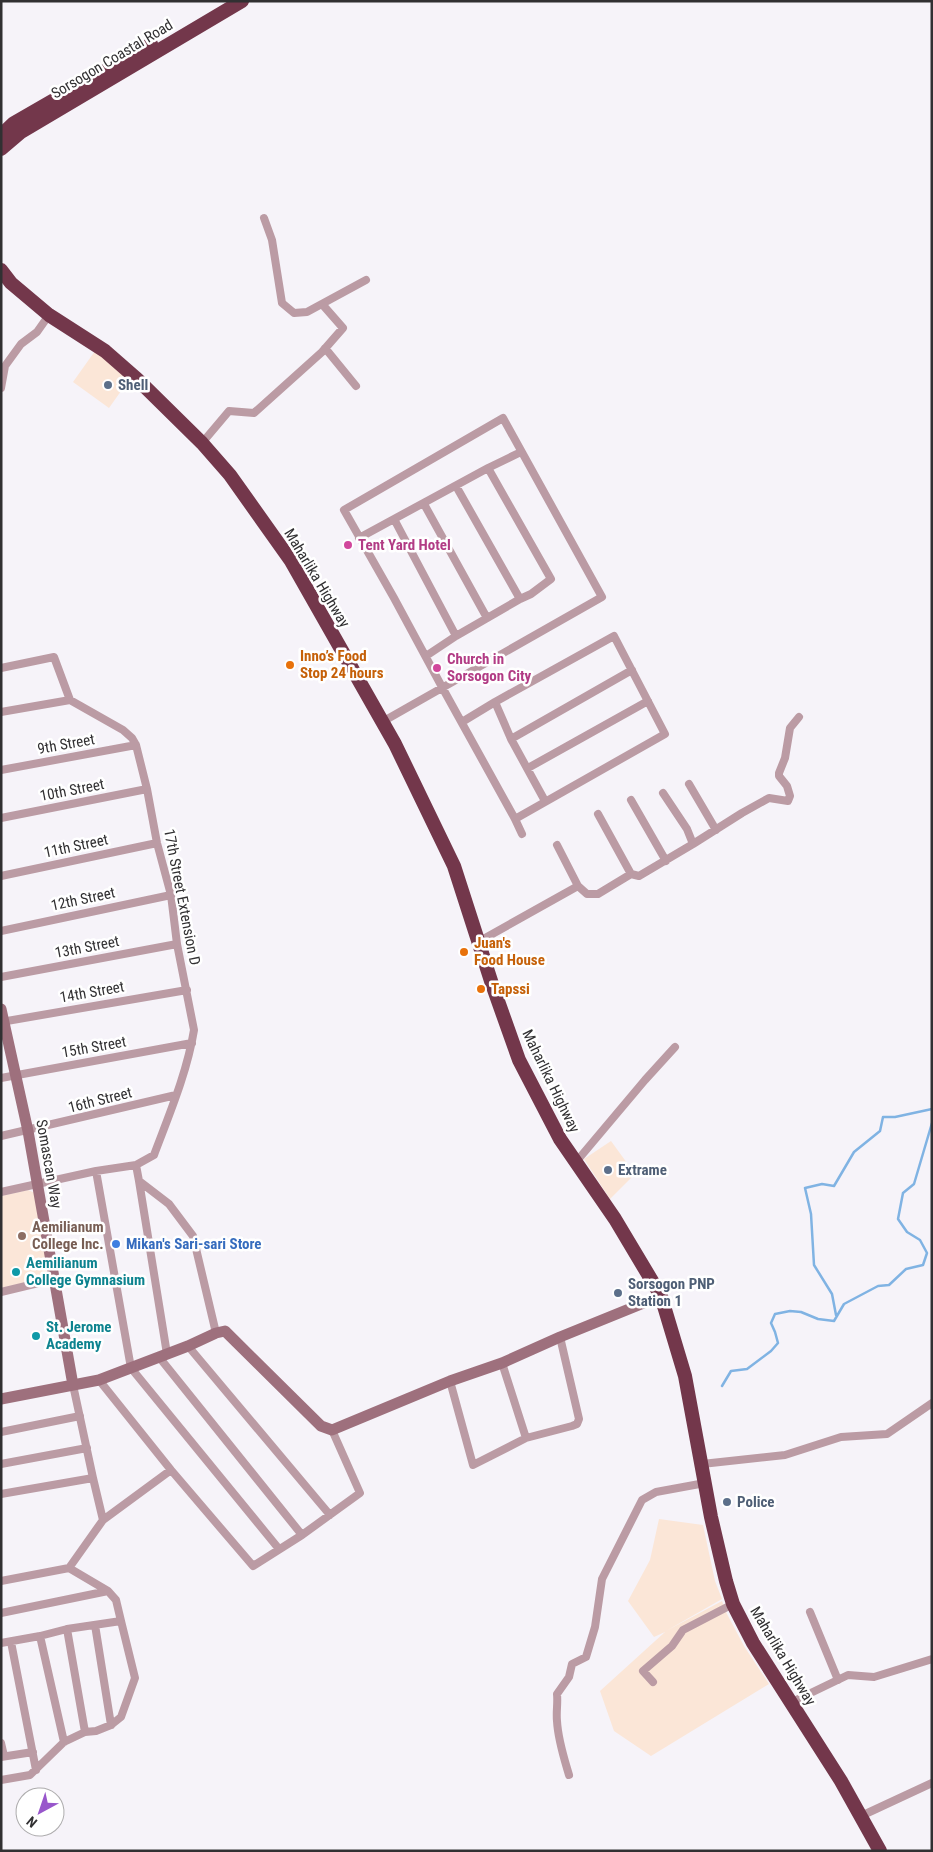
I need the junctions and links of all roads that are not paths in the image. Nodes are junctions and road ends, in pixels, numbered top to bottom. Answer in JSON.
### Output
{"nodes":[{"id":1,"x":225,"y":1,"type":"edge"},
{"id":2,"x":242,"y":1,"type":"edge"},
{"id":3,"x":1,"y":135,"type":"edge"},
{"id":4,"x":1,"y":150,"type":"edge"},
{"id":5,"x":264,"y":218,"type":"dead end"},
{"id":6,"x":1,"y":270,"type":"edge"},
{"id":7,"x":366,"y":280,"type":"dead end"},
{"id":8,"x":322,"y":304,"type":"junction"},
{"id":9,"x":49,"y":315,"type":"junction"},
{"id":10,"x":325,"y":348,"type":"junction"},
{"id":11,"x":356,"y":386,"type":"dead end"},
{"id":12,"x":1,"y":388,"type":"edge"},
{"id":13,"x":202,"y":443,"type":"junction"},
{"id":14,"x":521,"y":452,"type":"junction"},
{"id":15,"x":488,"y":468,"type":"junction"},
{"id":16,"x":456,"y":486,"type":"junction"},
{"id":17,"x":424,"y":504,"type":"junction"},
{"id":18,"x":394,"y":519,"type":"junction"},
{"id":19,"x":360,"y":538,"type":"junction"},
{"id":20,"x":520,"y":599,"type":"junction"},
{"id":21,"x":487,"y":618,"type":"junction"},
{"id":22,"x":456,"y":636,"type":"junction"},
{"id":23,"x":426,"y":656,"type":"junction"},
{"id":24,"x":1,"y":668,"type":"edge"},
{"id":25,"x":632,"y":670,"type":"junction"},
{"id":26,"x":442,"y":687,"type":"junction"},
{"id":27,"x":70,"y":700,"type":"junction"},
{"id":28,"x":648,"y":701,"type":"junction"},
{"id":29,"x":495,"y":702,"type":"junction"},
{"id":30,"x":1,"y":712,"type":"edge"},
{"id":31,"x":799,"y":717,"type":"dead end"},
{"id":32,"x":382,"y":722,"type":"junction"},
{"id":33,"x":462,"y":722,"type":"junction"},
{"id":34,"x":512,"y":739,"type":"junction"},
{"id":35,"x":136,"y":745,"type":"junction"},
{"id":36,"x":528,"y":768,"type":"junction"},
{"id":37,"x":1,"y":770,"type":"edge"},
{"id":38,"x":689,"y":784,"type":"dead end"},
{"id":39,"x":147,"y":789,"type":"junction"},
{"id":40,"x":663,"y":793,"type":"dead end"},
{"id":41,"x":630,"y":800,"type":"dead end"},
{"id":42,"x":546,"y":801,"type":"junction"},
{"id":43,"x":598,"y":814,"type":"dead end"},
{"id":44,"x":1,"y":818,"type":"edge"},
{"id":45,"x":515,"y":819,"type":"junction"},
{"id":46,"x":716,"y":830,"type":"junction"},
{"id":47,"x":522,"y":834,"type":"dead end"},
{"id":48,"x":157,"y":843,"type":"junction"},
{"id":49,"x":693,"y":844,"type":"junction"},
{"id":50,"x":558,"y":845,"type":"dead end"},
{"id":51,"x":666,"y":861,"type":"junction"},
{"id":52,"x":632,"y":874,"type":"junction"},
{"id":53,"x":1,"y":876,"type":"edge"},
{"id":54,"x":578,"y":886,"type":"junction"},
{"id":55,"x":171,"y":895,"type":"junction"},
{"id":56,"x":1,"y":931,"type":"edge"},
{"id":57,"x":478,"y":942,"type":"junction"},
{"id":58,"x":177,"y":944,"type":"junction"},
{"id":59,"x":1,"y":977,"type":"edge"},
{"id":60,"x":186,"y":990,"type":"junction"},
{"id":61,"x":1,"y":1009,"type":"edge"},
{"id":62,"x":3,"y":1022,"type":"edge"},
{"id":63,"x":192,"y":1043,"type":"junction"},
{"id":64,"x":675,"y":1047,"type":"dead end"},
{"id":65,"x":16,"y":1076,"type":"junction"},
{"id":66,"x":1,"y":1078,"type":"edge"},
{"id":67,"x":176,"y":1095,"type":"junction"},
{"id":68,"x":28,"y":1131,"type":"junction"},
{"id":69,"x":1,"y":1136,"type":"edge"},
{"id":70,"x":576,"y":1162,"type":"junction"},
{"id":71,"x":136,"y":1165,"type":"junction"},
{"id":72,"x":96,"y":1171,"type":"junction"},
{"id":73,"x":139,"y":1181,"type":"junction"},
{"id":74,"x":38,"y":1185,"type":"junction"},
{"id":75,"x":1,"y":1192,"type":"edge"},
{"id":76,"x":55,"y":1280,"type":"junction"},
{"id":77,"x":1,"y":1292,"type":"edge"},
{"id":78,"x":661,"y":1296,"type":"junction"},
{"id":79,"x":216,"y":1332,"type":"junction"},
{"id":80,"x":560,"y":1337,"type":"junction"},
{"id":81,"x":188,"y":1346,"type":"junction"},
{"id":82,"x":163,"y":1355,"type":"junction"},
{"id":83,"x":502,"y":1363,"type":"junction"},
{"id":84,"x":131,"y":1368,"type":"junction"},
{"id":85,"x":99,"y":1380,"type":"junction"},
{"id":86,"x":450,"y":1381,"type":"junction"},
{"id":87,"x":73,"y":1385,"type":"junction"},
{"id":88,"x":1,"y":1399,"type":"edge"},
{"id":89,"x":932,"y":1404,"type":"edge"},
{"id":90,"x":80,"y":1416,"type":"junction"},
{"id":91,"x":332,"y":1430,"type":"junction"},
{"id":92,"x":1,"y":1432,"type":"edge"},
{"id":93,"x":526,"y":1438,"type":"junction"},
{"id":94,"x":87,"y":1448,"type":"junction"},
{"id":95,"x":1,"y":1464,"type":"edge"},
{"id":96,"x":702,"y":1464,"type":"junction"},
{"id":97,"x":171,"y":1470,"type":"junction"},
{"id":98,"x":93,"y":1478,"type":"junction"},
{"id":99,"x":705,"y":1483,"type":"junction"},
{"id":100,"x":1,"y":1494,"type":"edge"},
{"id":101,"x":330,"y":1515,"type":"junction"},
{"id":102,"x":103,"y":1520,"type":"junction"},
{"id":103,"x":302,"y":1535,"type":"junction"},
{"id":104,"x":279,"y":1549,"type":"junction"},
{"id":105,"x":69,"y":1568,"type":"junction"},
{"id":106,"x":1,"y":1581,"type":"edge"},
{"id":107,"x":108,"y":1591,"type":"junction"},
{"id":108,"x":733,"y":1604,"type":"junction"},
{"id":109,"x":810,"y":1612,"type":"dead end"},
{"id":110,"x":1,"y":1613,"type":"edge"},
{"id":111,"x":121,"y":1621,"type":"junction"},
{"id":112,"x":95,"y":1625,"type":"junction"},
{"id":113,"x":67,"y":1629,"type":"junction"},
{"id":114,"x":40,"y":1636,"type":"junction"},
{"id":115,"x":11,"y":1642,"type":"junction"},
{"id":116,"x":1,"y":1643,"type":"edge"},
{"id":117,"x":932,"y":1659,"type":"edge"},
{"id":118,"x":838,"y":1680,"type":"junction"},
{"id":119,"x":653,"y":1682,"type":"dead end"},
{"id":120,"x":792,"y":1702,"type":"junction"},
{"id":121,"x":111,"y":1725,"type":"junction"},
{"id":122,"x":85,"y":1732,"type":"junction"},
{"id":123,"x":64,"y":1742,"type":"junction"},
{"id":124,"x":1,"y":1743,"type":"edge"},
{"id":125,"x":33,"y":1752,"type":"junction"},
{"id":126,"x":2,"y":1757,"type":"edge"},
{"id":127,"x":36,"y":1770,"type":"junction"},
{"id":128,"x":569,"y":1775,"type":"dead end"},
{"id":129,"x":1,"y":1780,"type":"edge"},
{"id":130,"x":932,"y":1783,"type":"edge"},
{"id":131,"x":861,"y":1816,"type":"junction"},
{"id":132,"x":880,"y":1851,"type":"edge"}],
"edges":[{"from":1,"to":3,"type":"highway","name":"Sorsogon Coastal Road"},
{"from":2,"to":4,"type":"highway","name":"Sorsogon Coastal Road"},
{"from":5,"to":8,"type":"street"},
{"from":6,"to":9,"type":"highway","name":"Maharlika Highway"},
{"from":7,"to":8,"type":"street"},
{"from":8,"to":10,"type":"street"},
{"from":9,"to":12,"type":"street"},
{"from":9,"to":13,"type":"highway","name":"Maharlika Highway"},
{"from":10,"to":11,"type":"street"},
{"from":10,"to":13,"type":"street"},
{"from":13,"to":32,"type":"highway","name":"Maharlika Highway"},
{"from":14,"to":15,"type":"street"},
{"from":14,"to":19,"type":"street"},
{"from":14,"to":26,"type":"street"},
{"from":15,"to":16,"type":"street"},
{"from":15,"to":20,"type":"street"},
{"from":16,"to":17,"type":"street"},
{"from":16,"to":20,"type":"street"},
{"from":17,"to":18,"type":"street"},
{"from":17,"to":21,"type":"street"},
{"from":18,"to":19,"type":"street"},
{"from":18,"to":22,"type":"street"},
{"from":19,"to":23,"type":"street"},
{"from":20,"to":21,"type":"street"},
{"from":21,"to":22,"type":"street"},
{"from":22,"to":23,"type":"street"},
{"from":23,"to":26,"type":"street"},
{"from":24,"to":27,"type":"street"},
{"from":25,"to":28,"type":"street"},
{"from":25,"to":29,"type":"street"},
{"from":25,"to":34,"type":"street"},
{"from":26,"to":32,"type":"street"},
{"from":26,"to":33,"type":"street"},
{"from":27,"to":30,"type":"street"},
{"from":27,"to":35,"type":"street"},
{"from":28,"to":36,"type":"street"},
{"from":28,"to":42,"type":"street"},
{"from":29,"to":33,"type":"street"},
{"from":29,"to":34,"type":"street"},
{"from":31,"to":46,"type":"street"},
{"from":32,"to":57,"type":"highway","name":"Maharlika Highway"},
{"from":33,"to":45,"type":"street"},
{"from":34,"to":36,"type":"street"},
{"from":35,"to":37,"type":"street","name":"9th Street"},
{"from":35,"to":39,"type":"street","name":"17th Street Extension D"},
{"from":36,"to":42,"type":"street"},
{"from":38,"to":46,"type":"street"},
{"from":39,"to":44,"type":"street","name":"10th Street"},
{"from":39,"to":48,"type":"street","name":"17th Street Extension D"},
{"from":40,"to":49,"type":"street"},
{"from":41,"to":51,"type":"street"},
{"from":42,"to":45,"type":"street"},
{"from":43,"to":52,"type":"street"},
{"from":45,"to":47,"type":"street"},
{"from":46,"to":49,"type":"street"},
{"from":48,"to":53,"type":"street","name":"11th Street"},
{"from":48,"to":55,"type":"street","name":"17th Street Extension D"},
{"from":49,"to":51,"type":"street"},
{"from":50,"to":54,"type":"street"},
{"from":51,"to":52,"type":"street"},
{"from":52,"to":54,"type":"street"},
{"from":54,"to":57,"type":"street"},
{"from":55,"to":56,"type":"street","name":"12th Street"},
{"from":55,"to":58,"type":"street","name":"17th Street Extension D"},
{"from":57,"to":70,"type":"highway","name":"Maharlika Highway"},
{"from":58,"to":59,"type":"street","name":"13th Street"},
{"from":58,"to":60,"type":"street","name":"17th Street Extension D"},
{"from":60,"to":62,"type":"street","name":"14th Street"},
{"from":60,"to":63,"type":"street","name":"17th Street Extension D"},
{"from":61,"to":62,"type":"street","name":"Somascan Way"},
{"from":62,"to":65,"type":"street","name":"Somascan Way"},
{"from":63,"to":65,"type":"street","name":"15th Street"},
{"from":63,"to":67,"type":"street","name":"17th Street Extension D"},
{"from":64,"to":70,"type":"street"},
{"from":65,"to":66,"type":"street","name":"15th Street"},
{"from":65,"to":68,"type":"street","name":"Somascan Way"},
{"from":67,"to":68,"type":"street","name":"16th Street"},
{"from":67,"to":71,"type":"street","name":"17th Street Extension D"},
{"from":68,"to":69,"type":"street","name":"16th Street"},
{"from":68,"to":74,"type":"street","name":"Somascan Way"},
{"from":70,"to":78,"type":"highway","name":"Maharlika Highway"},
{"from":71,"to":72,"type":"street"},
{"from":71,"to":73,"type":"street"},
{"from":72,"to":74,"type":"street"},
{"from":72,"to":84,"type":"street"},
{"from":73,"to":79,"type":"street"},
{"from":73,"to":82,"type":"street"},
{"from":74,"to":75,"type":"street"},
{"from":74,"to":76,"type":"street","name":"Somascan Way"},
{"from":76,"to":77,"type":"street"},
{"from":76,"to":87,"type":"street","name":"Somascan Way"},
{"from":78,"to":80,"type":"street"},
{"from":78,"to":96,"type":"highway","name":"Maharlika Highway"},
{"from":79,"to":81,"type":"street"},
{"from":79,"to":91,"type":"street"},
{"from":80,"to":83,"type":"street"},
{"from":80,"to":93,"type":"street"},
{"from":81,"to":82,"type":"street"},
{"from":81,"to":101,"type":"street"},
{"from":82,"to":84,"type":"street"},
{"from":82,"to":103,"type":"street"},
{"from":83,"to":86,"type":"street"},
{"from":83,"to":93,"type":"street"},
{"from":84,"to":85,"type":"street"},
{"from":84,"to":104,"type":"street"},
{"from":85,"to":87,"type":"street"},
{"from":85,"to":97,"type":"street"},
{"from":86,"to":91,"type":"street"},
{"from":86,"to":93,"type":"street"},
{"from":87,"to":88,"type":"street"},
{"from":87,"to":90,"type":"street"},
{"from":89,"to":96,"type":"street"},
{"from":90,"to":92,"type":"street"},
{"from":90,"to":94,"type":"street"},
{"from":91,"to":101,"type":"street"},
{"from":94,"to":95,"type":"street"},
{"from":94,"to":98,"type":"street"},
{"from":96,"to":99,"type":"highway","name":"Maharlika Highway"},
{"from":97,"to":102,"type":"street"},
{"from":97,"to":104,"type":"street"},
{"from":98,"to":100,"type":"street"},
{"from":98,"to":102,"type":"street"},
{"from":99,"to":108,"type":"highway","name":"Maharlika Highway"},
{"from":99,"to":128,"type":"street"},
{"from":101,"to":103,"type":"street"},
{"from":102,"to":105,"type":"street"},
{"from":103,"to":104,"type":"street"},
{"from":105,"to":106,"type":"street"},
{"from":105,"to":107,"type":"street"},
{"from":107,"to":110,"type":"street"},
{"from":107,"to":111,"type":"street"},
{"from":108,"to":119,"type":"street"},
{"from":108,"to":120,"type":"highway","name":"Maharlika Highway"},
{"from":109,"to":118,"type":"street"},
{"from":111,"to":112,"type":"street"},
{"from":111,"to":121,"type":"street"},
{"from":112,"to":113,"type":"street"},
{"from":112,"to":121,"type":"street"},
{"from":113,"to":114,"type":"street"},
{"from":113,"to":122,"type":"street"},
{"from":114,"to":115,"type":"street"},
{"from":114,"to":123,"type":"street"},
{"from":115,"to":116,"type":"street"},
{"from":115,"to":125,"type":"street"},
{"from":117,"to":118,"type":"street"},
{"from":118,"to":120,"type":"street"},
{"from":120,"to":131,"type":"highway","name":"Maharlika Highway"},
{"from":121,"to":122,"type":"street"},
{"from":122,"to":123,"type":"street"},
{"from":123,"to":127,"type":"street"},
{"from":124,"to":126,"type":"street"},
{"from":125,"to":126,"type":"street"},
{"from":125,"to":127,"type":"street"},
{"from":127,"to":129,"type":"street"},
{"from":130,"to":131,"type":"street"},
{"from":131,"to":132,"type":"highway","name":"Maharlika Highway"}]}
